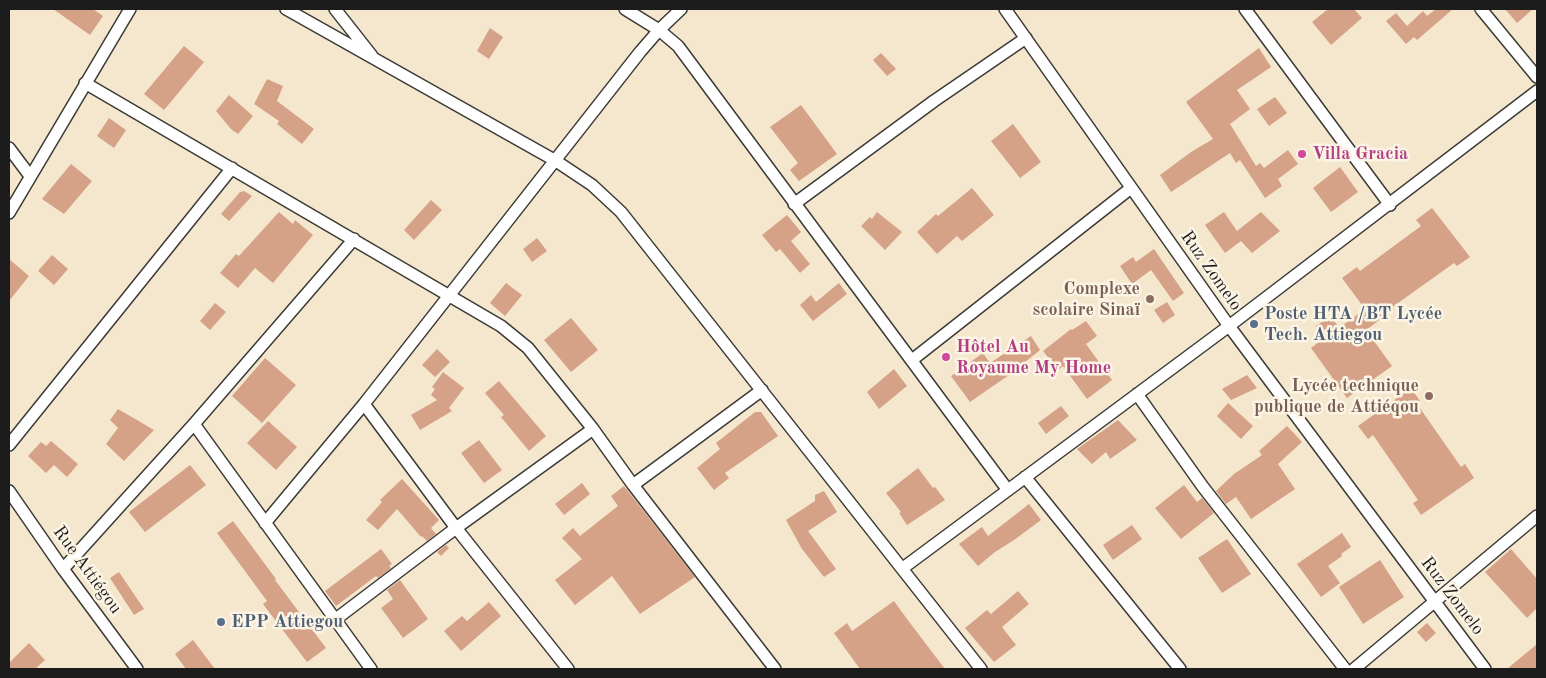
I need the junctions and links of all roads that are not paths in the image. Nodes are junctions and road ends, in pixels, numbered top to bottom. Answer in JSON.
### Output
{"nodes":[{"id":1,"x":129,"y":9,"type":"edge"},
{"id":2,"x":286,"y":9,"type":"edge"},
{"id":3,"x":335,"y":9,"type":"edge"},
{"id":4,"x":625,"y":9,"type":"edge"},
{"id":5,"x":681,"y":9,"type":"edge"},
{"id":6,"x":1005,"y":9,"type":"edge"},
{"id":7,"x":1244,"y":9,"type":"edge"},
{"id":8,"x":1481,"y":9,"type":"edge"},
{"id":9,"x":659,"y":30,"type":"junction"},
{"id":10,"x":1026,"y":38,"type":"junction"},
{"id":11,"x":376,"y":61,"type":"junction"},
{"id":12,"x":1537,"y":77,"type":"edge"},
{"id":13,"x":85,"y":83,"type":"junction"},
{"id":14,"x":1537,"y":91,"type":"edge"},
{"id":15,"x":9,"y":148,"type":"edge"},
{"id":16,"x":556,"y":162,"type":"junction"},
{"id":17,"x":232,"y":168,"type":"junction"},
{"id":18,"x":30,"y":176,"type":"junction"},
{"id":19,"x":1131,"y":188,"type":"junction"},
{"id":20,"x":794,"y":204,"type":"junction"},
{"id":21,"x":1390,"y":205,"type":"junction"},
{"id":22,"x":9,"y":213,"type":"edge"},
{"id":23,"x":354,"y":239,"type":"junction"},
{"id":24,"x":449,"y":295,"type":"junction"},
{"id":25,"x":1228,"y":326,"type":"junction"},
{"id":26,"x":912,"y":360,"type":"junction"},
{"id":27,"x":762,"y":390,"type":"junction"},
{"id":28,"x":1137,"y":394,"type":"junction"},
{"id":29,"x":364,"y":404,"type":"junction"},
{"id":30,"x":194,"y":424,"type":"junction"},
{"id":31,"x":593,"y":428,"type":"junction"},
{"id":32,"x":9,"y":445,"type":"edge"},
{"id":33,"x":1025,"y":477,"type":"junction"},
{"id":34,"x":633,"y":485,"type":"junction"},
{"id":35,"x":1008,"y":489,"type":"junction"},
{"id":36,"x":9,"y":492,"type":"edge"},
{"id":37,"x":1537,"y":516,"type":"edge"},
{"id":38,"x":265,"y":523,"type":"junction"},
{"id":39,"x":456,"y":528,"type":"junction"},
{"id":40,"x":902,"y":568,"type":"junction"},
{"id":41,"x":63,"y":569,"type":"junction"},
{"id":42,"x":1435,"y":603,"type":"junction"},
{"id":43,"x":336,"y":619,"type":"junction"},
{"id":44,"x":137,"y":669,"type":"edge"},
{"id":45,"x":371,"y":669,"type":"edge"},
{"id":46,"x":568,"y":669,"type":"edge"},
{"id":47,"x":775,"y":669,"type":"edge"},
{"id":48,"x":981,"y":669,"type":"edge"},
{"id":49,"x":1180,"y":669,"type":"edge"},
{"id":50,"x":1345,"y":669,"type":"edge"},
{"id":51,"x":1354,"y":669,"type":"edge"},
{"id":52,"x":1485,"y":669,"type":"edge"}],
"edges":[{"from":1,"to":13,"type":"street"},
{"from":2,"to":11,"type":"street"},
{"from":3,"to":11,"type":"street"},
{"from":4,"to":9,"type":"street"},
{"from":5,"to":9,"type":"street"},
{"from":6,"to":10,"type":"street","name":"Ruz Zomelo"},
{"from":7,"to":21,"type":"street"},
{"from":8,"to":12,"type":"street"},
{"from":9,"to":16,"type":"street"},
{"from":9,"to":20,"type":"street"},
{"from":10,"to":19,"type":"street","name":"Ruz Zomelo"},
{"from":10,"to":20,"type":"street"},
{"from":11,"to":16,"type":"street"},
{"from":13,"to":17,"type":"street"},
{"from":13,"to":18,"type":"street"},
{"from":14,"to":21,"type":"street"},
{"from":15,"to":18,"type":"street"},
{"from":16,"to":24,"type":"street"},
{"from":16,"to":27,"type":"street"},
{"from":17,"to":23,"type":"street"},
{"from":17,"to":32,"type":"street"},
{"from":18,"to":22,"type":"street"},
{"from":19,"to":25,"type":"street","name":"Ruz Zomelo"},
{"from":19,"to":26,"type":"street"},
{"from":20,"to":26,"type":"street"},
{"from":21,"to":25,"type":"street"},
{"from":23,"to":24,"type":"street"},
{"from":23,"to":30,"type":"street"},
{"from":24,"to":29,"type":"street"},
{"from":24,"to":31,"type":"street"},
{"from":25,"to":28,"type":"street"},
{"from":25,"to":42,"type":"street","name":"Ruz Zomelo"},
{"from":26,"to":35,"type":"street"},
{"from":27,"to":34,"type":"street"},
{"from":27,"to":40,"type":"street"},
{"from":28,"to":33,"type":"street"},
{"from":28,"to":50,"type":"street"},
{"from":29,"to":38,"type":"street"},
{"from":29,"to":39,"type":"street"},
{"from":30,"to":38,"type":"street"},
{"from":30,"to":41,"type":"street"},
{"from":31,"to":34,"type":"street"},
{"from":31,"to":39,"type":"street"},
{"from":33,"to":35,"type":"street"},
{"from":33,"to":49,"type":"street"},
{"from":34,"to":47,"type":"street"},
{"from":35,"to":40,"type":"street"},
{"from":36,"to":41,"type":"street","name":"Rue Attiégou"},
{"from":37,"to":42,"type":"street"},
{"from":38,"to":43,"type":"street"},
{"from":39,"to":43,"type":"street"},
{"from":39,"to":46,"type":"street"},
{"from":40,"to":48,"type":"street"},
{"from":41,"to":44,"type":"street","name":"Rue Attiégou"},
{"from":42,"to":51,"type":"street"},
{"from":42,"to":52,"type":"street","name":"Ruz Zomelo"},
{"from":43,"to":45,"type":"street"}]}
